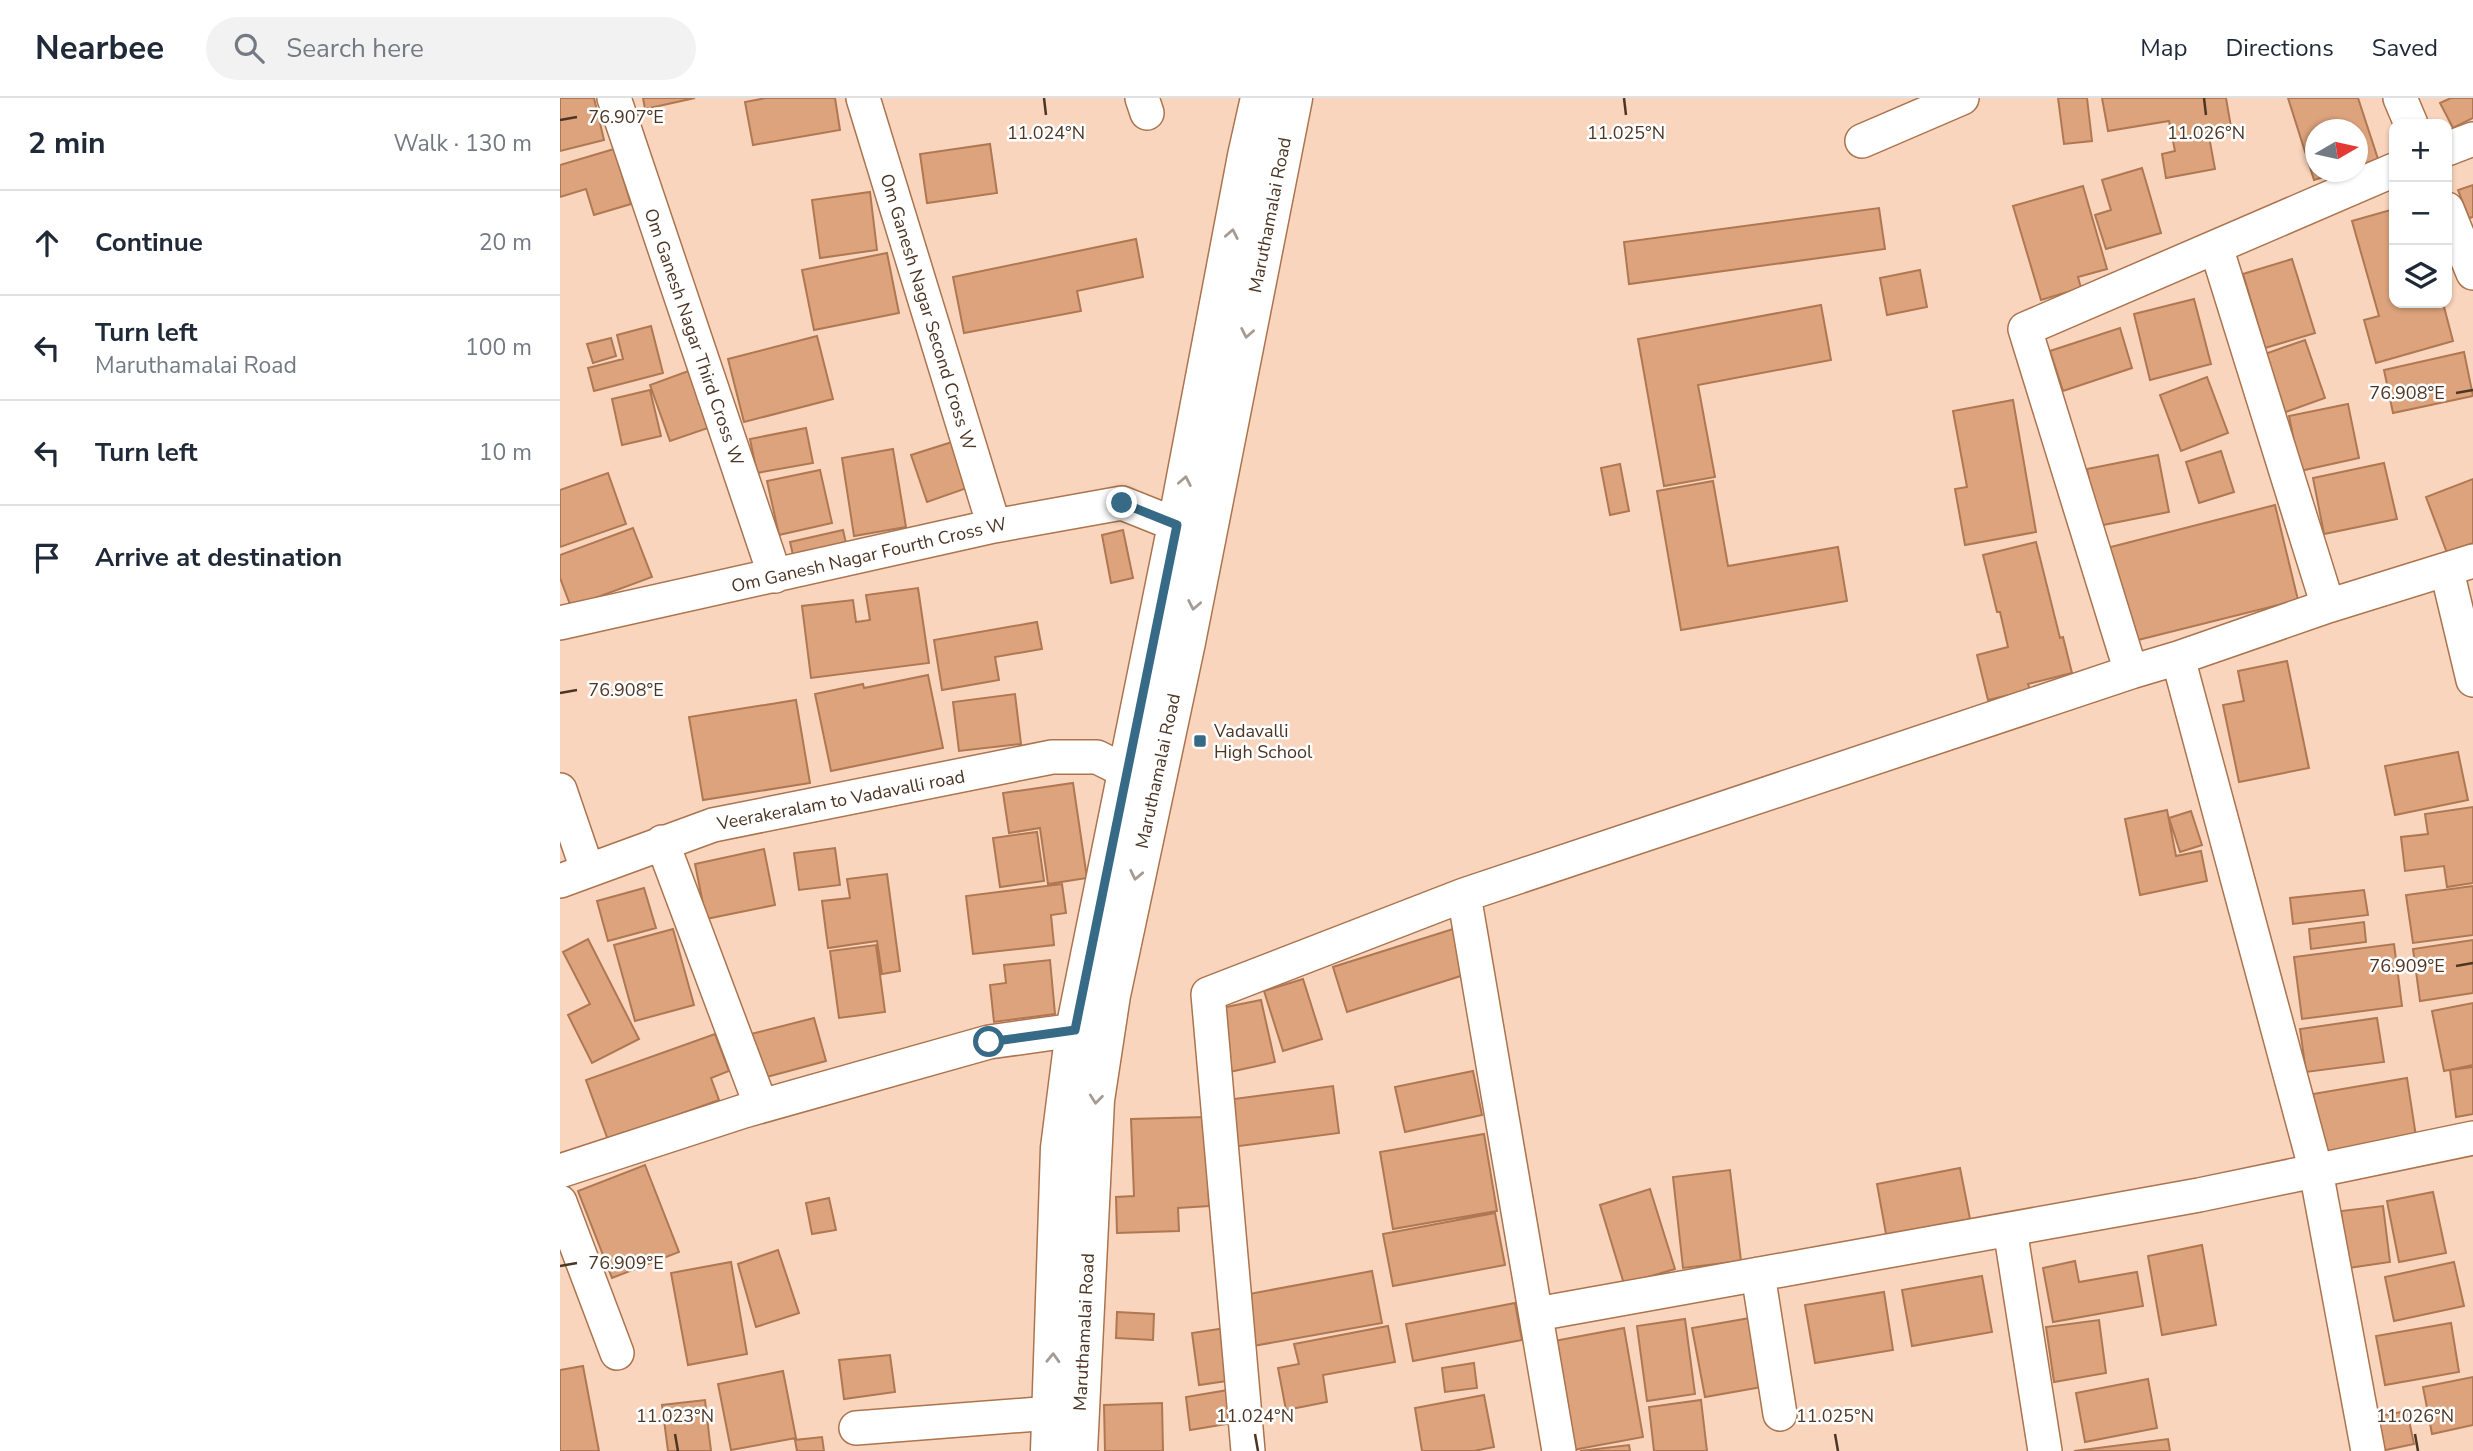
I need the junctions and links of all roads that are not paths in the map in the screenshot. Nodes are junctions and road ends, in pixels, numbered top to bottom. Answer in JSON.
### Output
{"nodes":[{"id":1,"x":614,"y":98,"type":"edge"},
{"id":2,"x":863,"y":98,"type":"edge"},
{"id":3,"x":1260,"y":98,"type":"edge"},
{"id":4,"x":1293,"y":98,"type":"edge"},
{"id":5,"x":1962,"y":98,"type":"edge"},
{"id":6,"x":2400,"y":98,"type":"edge"},
{"id":7,"x":2409,"y":119,"type":"edge"},
{"id":8,"x":2473,"y":139,"type":"edge"},
{"id":9,"x":1862,"y":141,"type":"dead end"},
{"id":10,"x":2452,"y":147,"type":"edge"},
{"id":11,"x":2389,"y":172,"type":"edge"},
{"id":12,"x":2452,"y":221,"type":"edge"},
{"id":13,"x":2216,"y":247,"type":"junction"},
{"id":14,"x":2473,"y":273,"type":"edge"},
{"id":15,"x":994,"y":526,"type":"junction"},
{"id":16,"x":1191,"y":536,"type":"junction"},
{"id":17,"x":2460,"y":566,"type":"edge"},
{"id":18,"x":775,"y":576,"type":"junction"},
{"id":19,"x":2328,"y":606,"type":"junction"},
{"id":20,"x":560,"y":623,"type":"edge"},
{"id":21,"x":2178,"y":659,"type":"junction"},
{"id":22,"x":2131,"y":672,"type":"junction"},
{"id":23,"x":2473,"y":680,"type":"edge"},
{"id":24,"x":1141,"y":775,"type":"junction"},
{"id":25,"x":560,"y":790,"type":"edge"},
{"id":26,"x":662,"y":842,"type":"junction"},
{"id":27,"x":574,"y":875,"type":"edge"},
{"id":28,"x":1464,"y":895,"type":"junction"},
{"id":29,"x":1075,"y":1030,"type":"junction"},
{"id":30,"x":761,"y":1106,"type":"junction"},
{"id":31,"x":2473,"y":1138,"type":"edge"},
{"id":32,"x":560,"y":1171,"type":"edge"},
{"id":33,"x":2316,"y":1171,"type":"junction"},
{"id":34,"x":560,"y":1202,"type":"edge"},
{"id":35,"x":2010,"y":1229,"type":"junction"},
{"id":36,"x":1758,"y":1274,"type":"junction"},
{"id":37,"x":1537,"y":1314,"type":"junction"},
{"id":38,"x":617,"y":1353,"type":"dead end"},
{"id":39,"x":1051,"y":1413,"type":"junction"},
{"id":40,"x":1780,"y":1414,"type":"dead end"},
{"id":41,"x":856,"y":1427,"type":"dead end"},
{"id":42,"x":1050,"y":1451,"type":"edge"},
{"id":43,"x":1078,"y":1451,"type":"edge"},
{"id":44,"x":1248,"y":1451,"type":"edge"},
{"id":45,"x":1559,"y":1451,"type":"edge"},
{"id":46,"x":2045,"y":1451,"type":"edge"},
{"id":47,"x":2368,"y":1451,"type":"edge"}],
"edges":[{"from":1,"to":18,"type":"street","name":"Om Ganesh Nagar Third Cross W"},
{"from":2,"to":15,"type":"street","name":"Om Ganesh Nagar Second Cross W"},
{"from":16,"to":3,"type":"main road","name":"Maruthamalai Road","one_way":true},
{"from":4,"to":16,"type":"main road","name":"Maruthamalai Road","one_way":true},
{"from":5,"to":9,"type":"street"},
{"from":6,"to":7,"type":"street"},
{"from":8,"to":10,"type":"street"},
{"from":11,"to":13,"type":"street"},
{"from":12,"to":14,"type":"street"},
{"from":13,"to":19,"type":"street"},
{"from":13,"to":22,"type":"street"},
{"from":15,"to":16,"type":"street","name":"Om Ganesh Nagar Fourth Cross W"},
{"from":15,"to":18,"type":"street","name":"Om Ganesh Nagar Fourth Cross W"},
{"from":16,"to":24,"type":"main road","name":"Maruthamalai Road"},
{"from":17,"to":19,"type":"street"},
{"from":17,"to":23,"type":"street"},
{"from":18,"to":20,"type":"street","name":"Om Ganesh Nagar Fourth Cross W"},
{"from":19,"to":21,"type":"street"},
{"from":21,"to":22,"type":"street"},
{"from":21,"to":33,"type":"street"},
{"from":22,"to":28,"type":"street"},
{"from":24,"to":26,"type":"street","name":"Veerakeralam to Vadavalli road"},
{"from":24,"to":29,"type":"main road","name":"Maruthamalai Road"},
{"from":24,"to":43,"type":"main road","name":"Maruthamalai Road","one_way":true},
{"from":25,"to":27,"type":"street"},
{"from":26,"to":27,"type":"street","name":"Veerakeralam to Vadavalli road"},
{"from":26,"to":30,"type":"street"},
{"from":28,"to":37,"type":"street"},
{"from":28,"to":44,"type":"street"},
{"from":29,"to":30,"type":"street"},
{"from":39,"to":29,"type":"main road","name":"Maruthamalai Road","one_way":true},
{"from":30,"to":32,"type":"street"},
{"from":31,"to":33,"type":"street"},
{"from":33,"to":35,"type":"street"},
{"from":33,"to":47,"type":"street"},
{"from":34,"to":38,"type":"street"},
{"from":35,"to":36,"type":"street"},
{"from":35,"to":46,"type":"street"},
{"from":36,"to":37,"type":"street"},
{"from":36,"to":40,"type":"street"},
{"from":37,"to":45,"type":"street"},
{"from":39,"to":41,"type":"street"},
{"from":39,"to":42,"type":"main road","name":"Maruthamalai Road"}]}
